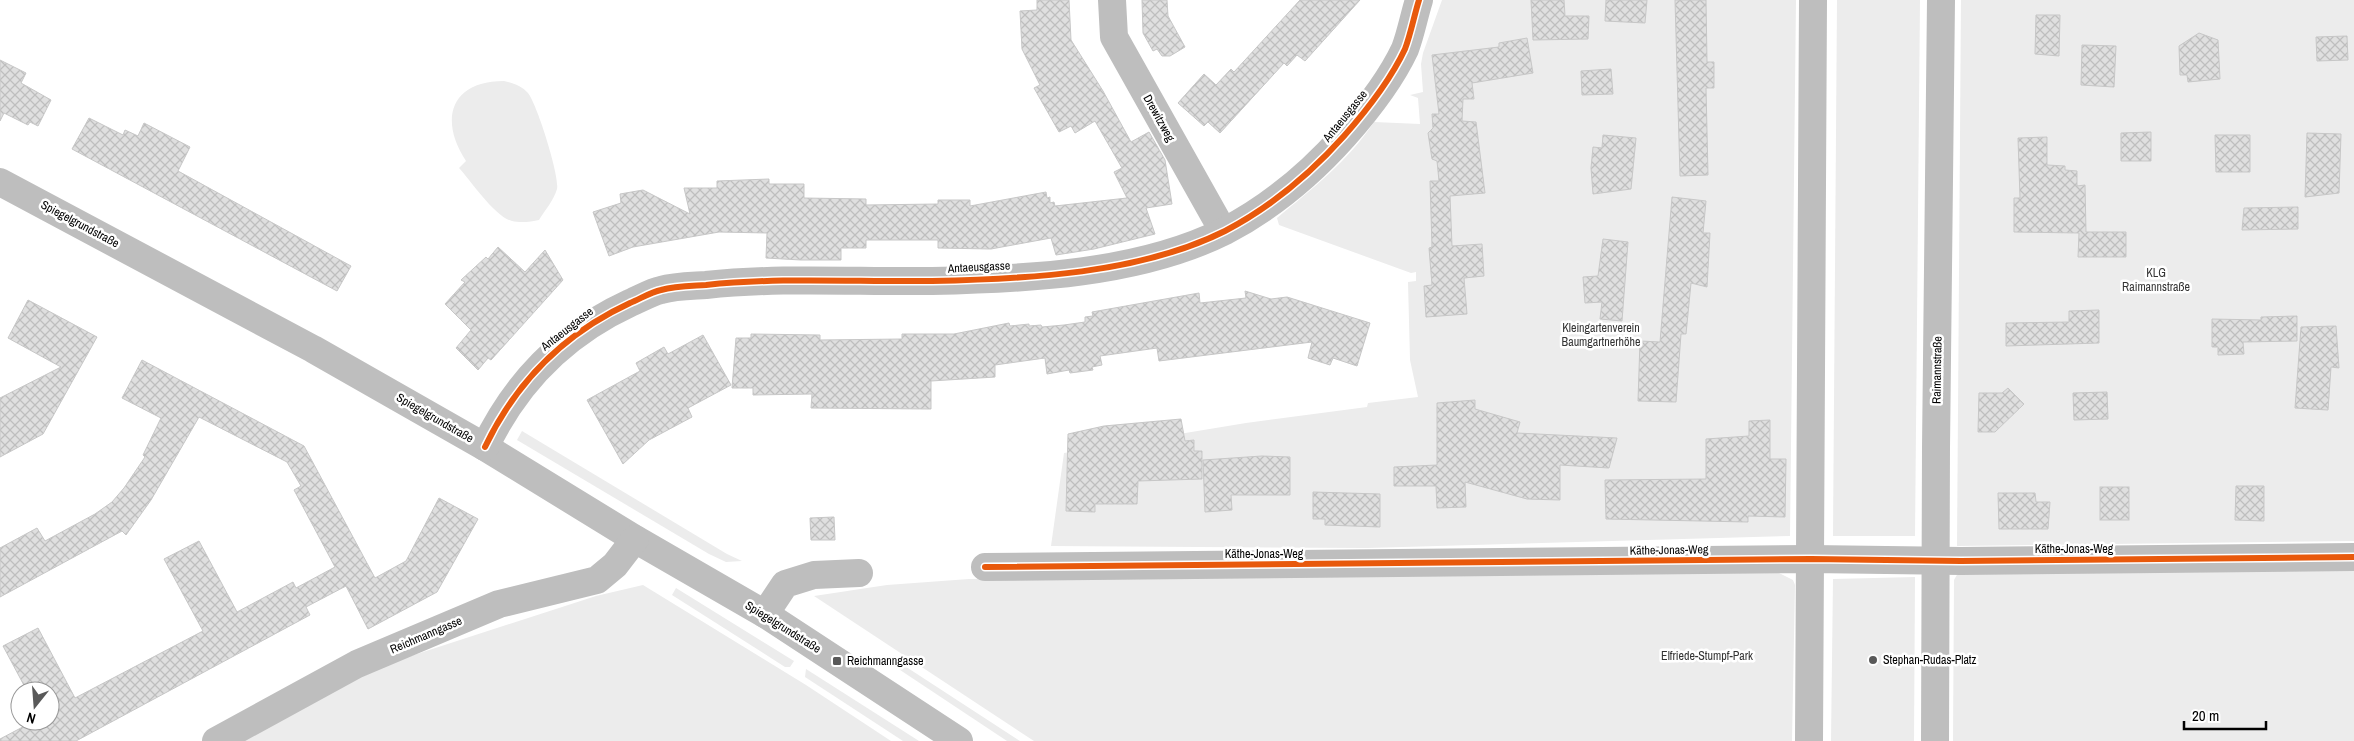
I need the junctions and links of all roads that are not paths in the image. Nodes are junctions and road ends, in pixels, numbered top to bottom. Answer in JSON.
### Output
{"nodes":[{"id":1,"x":1112,"y":0,"type":"edge"},
{"id":2,"x":1420,"y":0,"type":"edge"},
{"id":3,"x":1813,"y":0,"type":"edge"},
{"id":4,"x":1941,"y":0,"type":"edge"},
{"id":5,"x":0,"y":182,"type":"edge"},
{"id":6,"x":1223,"y":231,"type":"junction"},
{"id":7,"x":486,"y":447,"type":"junction"},
{"id":8,"x":635,"y":538,"type":"junction"},
{"id":9,"x":2354,"y":558,"type":"edge"},
{"id":10,"x":1812,"y":559,"type":"junction"},
{"id":11,"x":1935,"y":560,"type":"junction"},
{"id":12,"x":985,"y":567,"type":"dead end"},
{"id":13,"x":859,"y":573,"type":"dead end"},
{"id":14,"x":765,"y":614,"type":"junction"},
{"id":15,"x":216,"y":741,"type":"edge"},
{"id":16,"x":959,"y":741,"type":"edge"},
{"id":17,"x":1809,"y":741,"type":"edge"},
{"id":18,"x":1935,"y":741,"type":"edge"}],
"edges":[{"from":1,"to":6,"type":"street","name":"Drewitzweg"},
{"from":2,"to":6,"type":"street","name":"Antaeusgasse"},
{"from":3,"to":10,"type":"street"},
{"from":4,"to":11,"type":"street","name":"Raimannstraße"},
{"from":5,"to":7,"type":"street","name":"Spiegelgrundstraße"},
{"from":6,"to":7,"type":"street","name":"Antaeusgasse"},
{"from":7,"to":8,"type":"street","name":"Spiegelgrundstraße"},
{"from":8,"to":14,"type":"street","name":"Spiegelgrundstraße"},
{"from":8,"to":15,"type":"street","name":"Reichmanngasse"},
{"from":9,"to":11,"type":"street","name":"Käthe-Jonas-Weg"},
{"from":10,"to":11,"type":"street","name":"Käthe-Jonas-Weg"},
{"from":10,"to":12,"type":"street","name":"Käthe-Jonas-Weg"},
{"from":10,"to":17,"type":"street"},
{"from":11,"to":18,"type":"street","name":"Raimannstraße"},
{"from":13,"to":14,"type":"street"},
{"from":14,"to":16,"type":"street","name":"Spiegelgrundstraße"}]}
